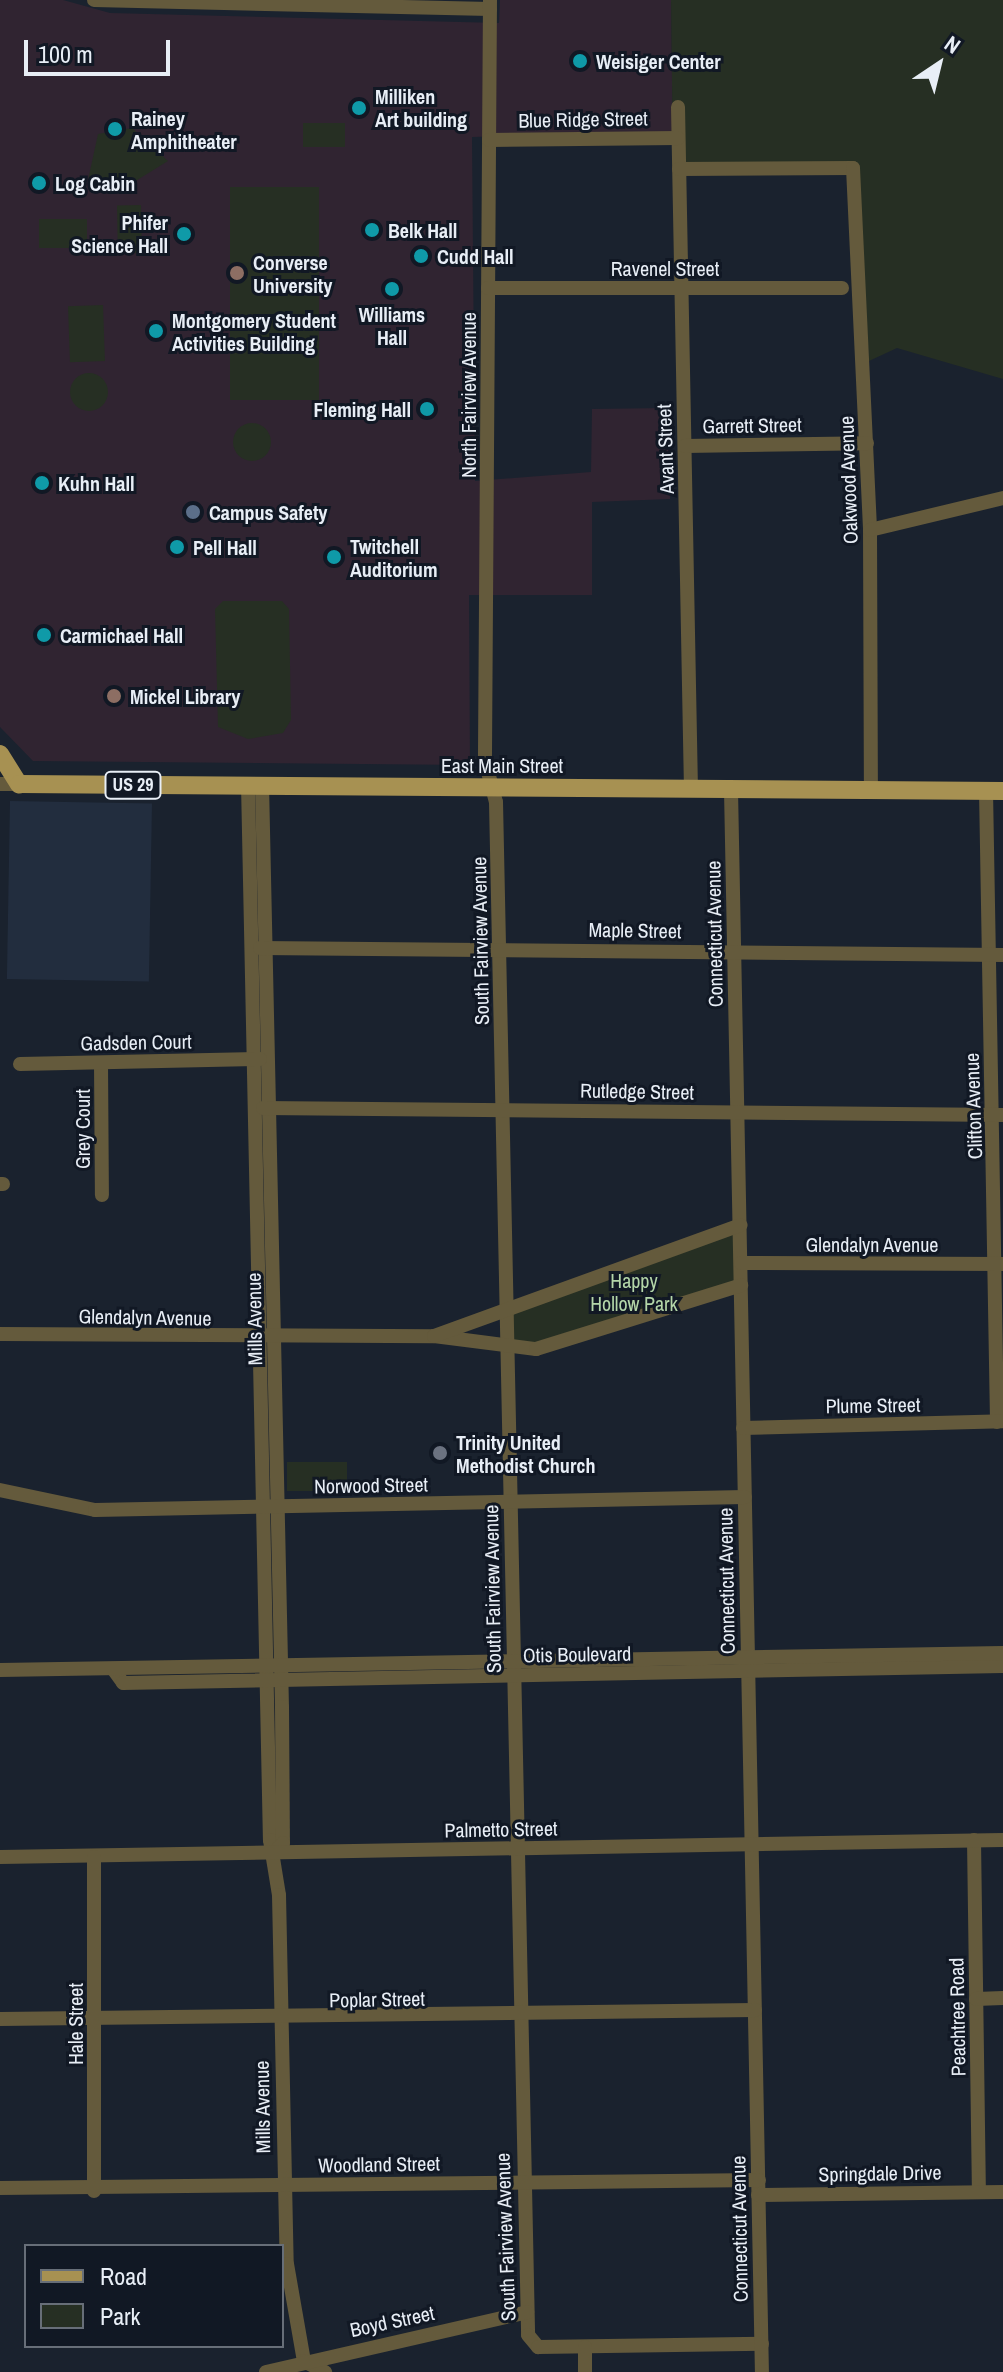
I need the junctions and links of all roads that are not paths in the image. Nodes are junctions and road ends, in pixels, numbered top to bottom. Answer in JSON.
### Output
{"nodes":[{"id":1,"x":94,"y":0,"type":"edge"},
{"id":2,"x":114,"y":2,"type":"edge"},
{"id":3,"x":424,"y":4,"type":"edge"},
{"id":4,"x":490,"y":4,"type":"edge"},
{"id":5,"x":678,"y":107,"type":"dead end"},
{"id":6,"x":678,"y":138,"type":"junction"},
{"id":7,"x":489,"y":140,"type":"junction"},
{"id":8,"x":679,"y":169,"type":"junction"},
{"id":9,"x":679,"y":287,"type":"junction"},
{"id":10,"x":488,"y":288,"type":"junction"},
{"id":11,"x":842,"y":288,"type":"dead end"},
{"id":12,"x":867,"y":443,"type":"junction"},
{"id":13,"x":685,"y":446,"type":"junction"},
{"id":14,"x":1003,"y":498,"type":"edge"},
{"id":15,"x":870,"y":530,"type":"junction"},
{"id":16,"x":0,"y":754,"type":"edge"},
{"id":17,"x":10,"y":784,"type":"edge"},
{"id":18,"x":255,"y":784,"type":"junction"},
{"id":19,"x":496,"y":787,"type":"junction"},
{"id":20,"x":691,"y":789,"type":"junction"},
{"id":21,"x":731,"y":790,"type":"junction"},
{"id":22,"x":871,"y":790,"type":"junction"},
{"id":23,"x":995,"y":791,"type":"edge"},
{"id":24,"x":259,"y":948,"type":"junction"},
{"id":25,"x":500,"y":949,"type":"junction"},
{"id":26,"x":734,"y":951,"type":"junction"},
{"id":27,"x":996,"y":955,"type":"edge"},
{"id":28,"x":260,"y":1059,"type":"junction"},
{"id":29,"x":101,"y":1063,"type":"junction"},
{"id":30,"x":20,"y":1064,"type":"dead end"},
{"id":31,"x":264,"y":1108,"type":"junction"},
{"id":32,"x":503,"y":1110,"type":"junction"},
{"id":33,"x":738,"y":1113,"type":"junction"},
{"id":34,"x":998,"y":1115,"type":"edge"},
{"id":35,"x":102,"y":1195,"type":"dead end"},
{"id":36,"x":740,"y":1225,"type":"junction"},
{"id":37,"x":741,"y":1263,"type":"junction"},
{"id":38,"x":999,"y":1264,"type":"edge"},
{"id":39,"x":741,"y":1285,"type":"junction"},
{"id":40,"x":505,"y":1308,"type":"junction"},
{"id":41,"x":0,"y":1334,"type":"edge"},
{"id":42,"x":434,"y":1336,"type":"junction"},
{"id":43,"x":268,"y":1338,"type":"junction"},
{"id":44,"x":506,"y":1351,"type":"junction"},
{"id":45,"x":1000,"y":1422,"type":"edge"},
{"id":46,"x":743,"y":1428,"type":"junction"},
{"id":47,"x":0,"y":1490,"type":"edge"},
{"id":48,"x":745,"y":1497,"type":"junction"},
{"id":49,"x":510,"y":1502,"type":"junction"},
{"id":50,"x":271,"y":1506,"type":"junction"},
{"id":51,"x":1003,"y":1653,"type":"edge"},
{"id":52,"x":748,"y":1663,"type":"junction"},
{"id":53,"x":1003,"y":1666,"type":"edge"},
{"id":54,"x":513,"y":1668,"type":"junction"},
{"id":55,"x":0,"y":1670,"type":"edge"},
{"id":56,"x":274,"y":1673,"type":"junction"},
{"id":57,"x":974,"y":1840,"type":"junction"},
{"id":58,"x":1003,"y":1840,"type":"edge"},
{"id":59,"x":752,"y":1845,"type":"junction"},
{"id":60,"x":517,"y":1849,"type":"junction"},
{"id":61,"x":277,"y":1853,"type":"junction"},
{"id":62,"x":0,"y":1857,"type":"edge"},
{"id":63,"x":94,"y":1857,"type":"junction"},
{"id":64,"x":1003,"y":1998,"type":"edge"},
{"id":65,"x":976,"y":1999,"type":"junction"},
{"id":66,"x":755,"y":2010,"type":"junction"},
{"id":67,"x":520,"y":2017,"type":"junction"},
{"id":68,"x":0,"y":2019,"type":"edge"},
{"id":69,"x":281,"y":2020,"type":"junction"},
{"id":70,"x":95,"y":2023,"type":"junction"},
{"id":71,"x":523,"y":2181,"type":"junction"},
{"id":72,"x":284,"y":2186,"type":"junction"},
{"id":73,"x":758,"y":2187,"type":"junction"},
{"id":74,"x":0,"y":2188,"type":"edge"},
{"id":75,"x":94,"y":2191,"type":"junction"},
{"id":76,"x":979,"y":2192,"type":"junction"},
{"id":77,"x":1003,"y":2192,"type":"edge"},
{"id":78,"x":527,"y":2312,"type":"junction"},
{"id":79,"x":762,"y":2344,"type":"junction"},
{"id":80,"x":585,"y":2347,"type":"junction"},
{"id":81,"x":301,"y":2367,"type":"edge"},
{"id":82,"x":266,"y":2372,"type":"edge"},
{"id":83,"x":325,"y":2372,"type":"edge"},
{"id":84,"x":585,"y":2372,"type":"edge"},
{"id":85,"x":762,"y":2372,"type":"edge"}],
"edges":[{"from":1,"to":2,"type":"street"},
{"from":2,"to":3,"type":"street"},
{"from":3,"to":4,"type":"street"},
{"from":4,"to":7,"type":"street","name":"North Fairview Avenue"},
{"from":5,"to":6,"type":"street","name":"Avant Street"},
{"from":6,"to":7,"type":"street","name":"Blue Ridge Street"},
{"from":6,"to":8,"type":"street","name":"Avant Street"},
{"from":7,"to":10,"type":"street","name":"North Fairview Avenue"},
{"from":8,"to":9,"type":"street","name":"Avant Street"},
{"from":8,"to":12,"type":"street","name":"Oakwood Avenue"},
{"from":9,"to":10,"type":"street","name":"Ravenel Street"},
{"from":9,"to":11,"type":"street","name":"Ravenel Street"},
{"from":9,"to":13,"type":"street","name":"Avant Street"},
{"from":10,"to":19,"type":"street","name":"North Fairview Avenue"},
{"from":12,"to":13,"type":"street","name":"Garrett Street"},
{"from":12,"to":15,"type":"street","name":"Oakwood Avenue"},
{"from":13,"to":20,"type":"street","name":"Avant Street"},
{"from":14,"to":15,"type":"street"},
{"from":15,"to":22,"type":"street","name":"Oakwood Avenue"},
{"from":16,"to":17,"type":"main road","number":"US 29"},
{"from":17,"to":18,"type":"main road","name":"East Main Street","number":"US 29"},
{"from":18,"to":19,"type":"main road","name":"East Main Street","number":"US 29"},
{"from":18,"to":24,"type":"street","name":"Mills Avenue"},
{"from":19,"to":20,"type":"main road","name":"East Main Street","number":"US 29"},
{"from":19,"to":25,"type":"street","name":"South Fairview Avenue"},
{"from":20,"to":21,"type":"main road","name":"East Main Street","number":"US 29"},
{"from":21,"to":22,"type":"main road","name":"East Main Street","number":"US 29"},
{"from":21,"to":26,"type":"street","name":"Connecticut Avenue"},
{"from":22,"to":23,"type":"main road","name":"East Main Street","number":"US 29"},
{"from":23,"to":27,"type":"street","name":"Clifton Avenue"},
{"from":24,"to":25,"type":"street","name":"Maple Street"},
{"from":24,"to":28,"type":"street","name":"Mills Avenue"},
{"from":25,"to":26,"type":"street","name":"Maple Street"},
{"from":25,"to":32,"type":"street","name":"South Fairview Avenue"},
{"from":26,"to":27,"type":"street","name":"Maple Street"},
{"from":26,"to":33,"type":"street","name":"Connecticut Avenue"},
{"from":27,"to":34,"type":"street","name":"Clifton Avenue"},
{"from":28,"to":29,"type":"street","name":"Gadsden Court"},
{"from":28,"to":31,"type":"street","name":"Mills Avenue"},
{"from":29,"to":30,"type":"street","name":"Gadsden Court"},
{"from":29,"to":35,"type":"street","name":"Grey Court"},
{"from":31,"to":32,"type":"street","name":"Rutledge Street"},
{"from":31,"to":43,"type":"street","name":"Mills Avenue"},
{"from":32,"to":33,"type":"street","name":"Rutledge Street"},
{"from":32,"to":40,"type":"street","name":"South Fairview Avenue"},
{"from":33,"to":34,"type":"street","name":"Rutledge Street"},
{"from":33,"to":36,"type":"street","name":"Connecticut Avenue"},
{"from":34,"to":38,"type":"street","name":"Clifton Avenue"},
{"from":36,"to":37,"type":"street","name":"Connecticut Avenue"},
{"from":36,"to":40,"type":"street","name":"Glendalyn Avenue"},
{"from":37,"to":38,"type":"street","name":"Glendalyn Avenue"},
{"from":37,"to":39,"type":"street","name":"Connecticut Avenue"},
{"from":38,"to":45,"type":"street","name":"Clifton Avenue"},
{"from":39,"to":44,"type":"street","name":"Glendalyn Avenue"},
{"from":39,"to":46,"type":"street","name":"Connecticut Avenue"},
{"from":40,"to":42,"type":"street","name":"Glendalyn Avenue"},
{"from":40,"to":44,"type":"street","name":"South Fairview Avenue"},
{"from":41,"to":43,"type":"street","name":"Glendalyn Avenue"},
{"from":42,"to":43,"type":"street","name":"Glendalyn Avenue"},
{"from":42,"to":44,"type":"street","name":"Glendalyn Avenue"},
{"from":43,"to":50,"type":"street","name":"Mills Avenue"},
{"from":44,"to":49,"type":"street","name":"South Fairview Avenue"},
{"from":45,"to":46,"type":"street","name":"Plume Street"},
{"from":46,"to":48,"type":"street","name":"Connecticut Avenue"},
{"from":47,"to":50,"type":"street","name":"Norwood Street"},
{"from":48,"to":49,"type":"street","name":"Norwood Street"},
{"from":48,"to":52,"type":"street","name":"Connecticut Avenue"},
{"from":49,"to":50,"type":"street","name":"Norwood Street"},
{"from":49,"to":54,"type":"street","name":"South Fairview Avenue"},
{"from":50,"to":56,"type":"street","name":"Mills Avenue"},
{"from":51,"to":52,"type":"street","name":"Otis Boulevard"},
{"from":52,"to":53,"type":"street","name":"Otis Boulevard"},
{"from":52,"to":54,"type":"street","name":"Otis Boulevard"},
{"from":52,"to":59,"type":"street","name":"Connecticut Avenue"},
{"from":54,"to":56,"type":"street","name":"Otis Boulevard"},
{"from":54,"to":60,"type":"street","name":"South Fairview Avenue"},
{"from":55,"to":56,"type":"street","name":"Otis Boulevard"},
{"from":56,"to":61,"type":"street","name":"Mills Avenue"},
{"from":57,"to":58,"type":"street","name":"Palmetto Street"},
{"from":57,"to":59,"type":"street","name":"Palmetto Street"},
{"from":57,"to":65,"type":"street","name":"Peachtree Road"},
{"from":59,"to":60,"type":"street","name":"Palmetto Street"},
{"from":59,"to":66,"type":"street","name":"Connecticut Avenue"},
{"from":60,"to":61,"type":"street","name":"Palmetto Street"},
{"from":60,"to":67,"type":"street","name":"South Fairview Avenue"},
{"from":61,"to":63,"type":"street","name":"Palmetto Street"},
{"from":61,"to":69,"type":"street","name":"Mills Avenue"},
{"from":62,"to":63,"type":"street","name":"Palmetto Street"},
{"from":63,"to":70,"type":"street","name":"Hale Street"},
{"from":64,"to":65,"type":"street"},
{"from":65,"to":76,"type":"street","name":"Peachtree Road"},
{"from":66,"to":67,"type":"street","name":"Poplar Street"},
{"from":66,"to":73,"type":"street","name":"Connecticut Avenue"},
{"from":67,"to":69,"type":"street","name":"Poplar Street"},
{"from":67,"to":71,"type":"street","name":"South Fairview Avenue"},
{"from":68,"to":70,"type":"street","name":"Poplar Street"},
{"from":69,"to":70,"type":"street","name":"Poplar Street"},
{"from":69,"to":72,"type":"street","name":"Mills Avenue"},
{"from":70,"to":75,"type":"street","name":"Hale Street"},
{"from":71,"to":72,"type":"street","name":"Woodland Street"},
{"from":71,"to":73,"type":"street","name":"Woodland Street"},
{"from":71,"to":78,"type":"street","name":"South Fairview Avenue"},
{"from":72,"to":75,"type":"street","name":"Woodland Street"},
{"from":72,"to":81,"type":"street","name":"Mills Avenue"},
{"from":73,"to":76,"type":"street","name":"Springdale Drive"},
{"from":73,"to":79,"type":"street","name":"Connecticut Avenue"},
{"from":74,"to":75,"type":"street","name":"Woodland Street"},
{"from":76,"to":77,"type":"street","name":"Springdale Drive"},
{"from":78,"to":80,"type":"street","name":"South Fairview Avenue"},
{"from":78,"to":81,"type":"street","name":"Boyd Street"},
{"from":79,"to":80,"type":"street"},
{"from":79,"to":85,"type":"street","name":"Connecticut Avenue"},
{"from":80,"to":84,"type":"street"},
{"from":81,"to":82,"type":"street","name":"Boyd Street"},
{"from":81,"to":83,"type":"street"}]}
